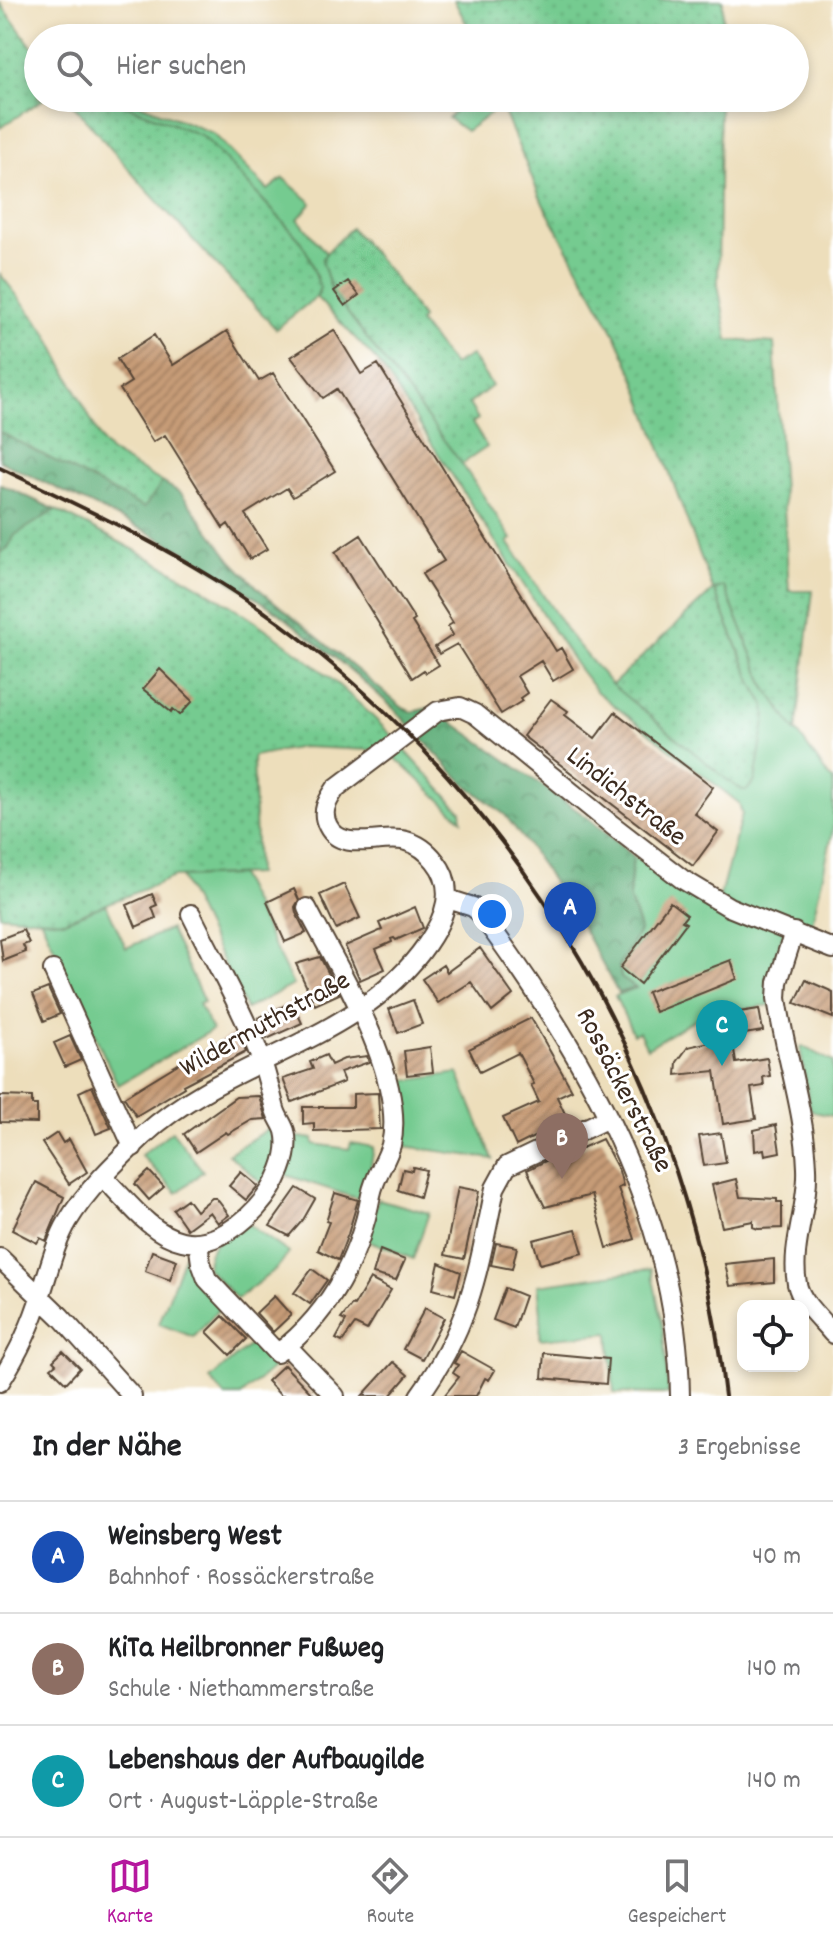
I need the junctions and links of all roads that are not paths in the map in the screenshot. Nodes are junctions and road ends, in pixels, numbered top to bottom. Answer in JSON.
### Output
{"nodes":[{"id":1,"x":448,"y":899,"type":"junction"},
{"id":2,"x":307,"y":908,"type":"dead end"},
{"id":3,"x":191,"y":914,"type":"dead end"},
{"id":4,"x":794,"y":932,"type":"junction"},
{"id":5,"x":833,"y":949,"type":"edge"},
{"id":6,"x":53,"y":970,"type":"dead end"},
{"id":7,"x":359,"y":1011,"type":"junction"},
{"id":8,"x":262,"y":1061,"type":"junction"},
{"id":9,"x":608,"y":1118,"type":"junction"},
{"id":10,"x":133,"y":1147,"type":"junction"},
{"id":11,"x":103,"y":1177,"type":"junction"},
{"id":12,"x":198,"y":1242,"type":"junction"},
{"id":13,"x":0,"y":1258,"type":"edge"},
{"id":14,"x":41,"y":1296,"type":"junction"},
{"id":15,"x":833,"y":1334,"type":"edge"},
{"id":16,"x":287,"y":1346,"type":"junction"},
{"id":17,"x":0,"y":1382,"type":"edge"},
{"id":18,"x":132,"y":1396,"type":"edge"},
{"id":19,"x":335,"y":1396,"type":"edge"},
{"id":20,"x":419,"y":1396,"type":"edge"},
{"id":21,"x":680,"y":1396,"type":"edge"}],
"edges":[{"from":1,"to":4,"type":"street","name":"Lindichstraße"},
{"from":1,"to":7,"type":"street","name":"Wildermuthstraße"},
{"from":1,"to":9,"type":"street","name":"Rossäckerstraße"},
{"from":2,"to":7,"type":"street"},
{"from":3,"to":8,"type":"street"},
{"from":4,"to":5,"type":"street","name":"Lindichstraße"},
{"from":4,"to":15,"type":"street"},
{"from":6,"to":10,"type":"street"},
{"from":7,"to":8,"type":"street","name":"Wildermuthstraße"},
{"from":7,"to":16,"type":"street"},
{"from":8,"to":10,"type":"street","name":"Wildermuthstraße"},
{"from":8,"to":12,"type":"street"},
{"from":9,"to":20,"type":"street"},
{"from":9,"to":21,"type":"street","name":"Rossäckerstraße"},
{"from":10,"to":11,"type":"street","name":"Wildermuthstraße"},
{"from":11,"to":12,"type":"street"},
{"from":11,"to":14,"type":"street","name":"Wildermuthstraße"},
{"from":12,"to":16,"type":"street"},
{"from":13,"to":14,"type":"street"},
{"from":14,"to":17,"type":"street","name":"Wildermuthstraße"},
{"from":14,"to":18,"type":"street"},
{"from":16,"to":19,"type":"street"}]}
